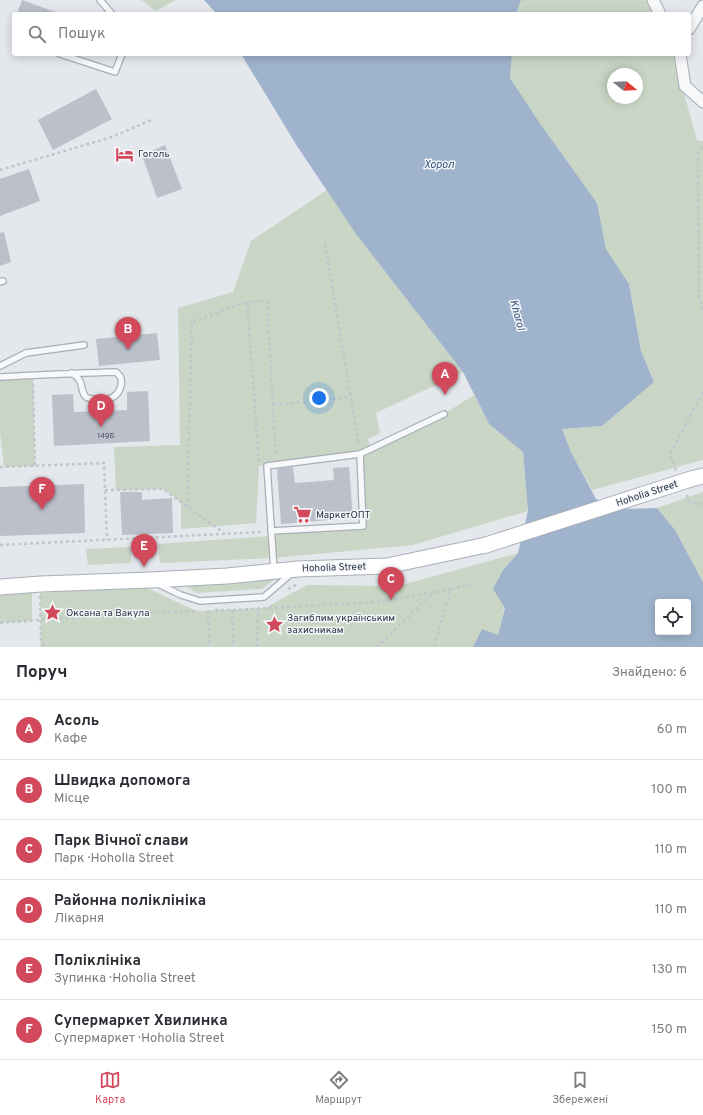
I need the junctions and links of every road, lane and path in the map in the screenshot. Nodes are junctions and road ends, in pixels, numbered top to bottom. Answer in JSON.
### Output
{"nodes":[{"id":1,"x":100,"y":0,"type":"edge"},
{"id":2,"x":653,"y":0,"type":"edge"},
{"id":3,"x":703,"y":6,"type":"edge"},
{"id":4,"x":110,"y":12,"type":"edge"},
{"id":5,"x":659,"y":12,"type":"edge"},
{"id":6,"x":691,"y":26,"type":"edge"},
{"id":7,"x":66,"y":56,"type":"edge"},
{"id":8,"x":121,"y":56,"type":"edge"},
{"id":9,"x":680,"y":56,"type":"edge"},
{"id":10,"x":703,"y":102,"type":"edge"},
{"id":11,"x":153,"y":119,"type":"dead end"},
{"id":12,"x":703,"y":147,"type":"edge"},
{"id":13,"x":0,"y":170,"type":"edge"},
{"id":14,"x":325,"y":244,"type":"dead end"},
{"id":15,"x":247,"y":302,"type":"junction"},
{"id":16,"x":703,"y":311,"type":"edge"},
{"id":17,"x":84,"y":345,"type":"dead end"},
{"id":18,"x":0,"y":366,"type":"edge"},
{"id":19,"x":72,"y":374,"type":"junction"},
{"id":20,"x":33,"y":375,"type":"junction"},
{"id":21,"x":0,"y":377,"type":"edge"},
{"id":22,"x":703,"y":392,"type":"edge"},
{"id":23,"x":350,"y":397,"type":"junction"},
{"id":24,"x":273,"y":405,"type":"junction"},
{"id":25,"x":444,"y":414,"type":"dead end"},
{"id":26,"x":360,"y":454,"type":"junction"},
{"id":27,"x":276,"y":465,"type":"junction"},
{"id":28,"x":35,"y":466,"type":"junction"},
{"id":29,"x":267,"y":466,"type":"junction"},
{"id":30,"x":0,"y":467,"type":"edge"},
{"id":31,"x":689,"y":480,"type":"edge"},
{"id":32,"x":105,"y":490,"type":"junction"},
{"id":33,"x":703,"y":504,"type":"edge"},
{"id":34,"x":187,"y":507,"type":"junction"},
{"id":35,"x":271,"y":531,"type":"junction"},
{"id":36,"x":224,"y":534,"type":"junction"},
{"id":37,"x":107,"y":540,"type":"junction"},
{"id":38,"x":0,"y":546,"type":"edge"},
{"id":39,"x":298,"y":568,"type":"junction"},
{"id":40,"x":274,"y":572,"type":"junction"},
{"id":41,"x":150,"y":580,"type":"junction"},
{"id":42,"x":41,"y":584,"type":"junction"},
{"id":43,"x":473,"y":584,"type":"dead end"},
{"id":44,"x":0,"y":587,"type":"edge"},
{"id":45,"x":451,"y":589,"type":"junction"},
{"id":46,"x":434,"y":592,"type":"junction"},
{"id":47,"x":258,"y":609,"type":"junction"},
{"id":48,"x":208,"y":610,"type":"junction"},
{"id":49,"x":232,"y":610,"type":"junction"},
{"id":50,"x":40,"y":620,"type":"junction"},
{"id":51,"x":0,"y":623,"type":"edge"},
{"id":52,"x":45,"y":647,"type":"edge"},
{"id":53,"x":209,"y":647,"type":"edge"},
{"id":54,"x":234,"y":647,"type":"edge"},
{"id":55,"x":257,"y":647,"type":"edge"},
{"id":56,"x":377,"y":647,"type":"edge"},
{"id":57,"x":434,"y":647,"type":"edge"}],
"edges":[{"from":1,"to":4,"type":"lane"},
{"from":2,"to":5,"type":"street"},
{"from":3,"to":6,"type":"street"},
{"from":7,"to":8,"type":"lane"},
{"from":9,"to":10,"type":"street"},
{"from":11,"to":13,"type":"path"},
{"from":12,"to":16,"type":"path"},
{"from":14,"to":23,"type":"path"},
{"from":15,"to":24,"type":"path"},
{"from":15,"to":29,"type":"path"},
{"from":15,"to":34,"type":"path"},
{"from":17,"to":18,"type":"lane"},
{"from":19,"to":19,"type":"lane"},
{"from":19,"to":20,"type":"lane"},
{"from":20,"to":21,"type":"lane"},
{"from":20,"to":28,"type":"path"},
{"from":22,"to":31,"type":"path"},
{"from":23,"to":24,"type":"path"},
{"from":23,"to":26,"type":"path"},
{"from":24,"to":27,"type":"path"},
{"from":25,"to":26,"type":"lane"},
{"from":26,"to":27,"type":"lane"},
{"from":26,"to":35,"type":"lane"},
{"from":27,"to":29,"type":"lane"},
{"from":28,"to":30,"type":"path"},
{"from":28,"to":32,"type":"path"},
{"from":29,"to":35,"type":"lane"},
{"from":31,"to":33,"type":"path"},
{"from":31,"to":39,"type":"street","name":"Hoholia Street","bridge":true},
{"from":32,"to":34,"type":"path"},
{"from":32,"to":37,"type":"path"},
{"from":34,"to":36,"type":"path"},
{"from":35,"to":36,"type":"path"},
{"from":35,"to":40,"type":"lane"},
{"from":36,"to":37,"type":"path"},
{"from":37,"to":38,"type":"path"},
{"from":39,"to":40,"type":"street","name":"Hoholia Street"},
{"from":39,"to":41,"type":"lane"},
{"from":40,"to":41,"type":"street","name":"Hoholia Street"},
{"from":41,"to":42,"type":"street","name":"Hoholia Street"},
{"from":42,"to":44,"type":"street","name":"Hoholia Street"},
{"from":42,"to":50,"type":"path"},
{"from":43,"to":45,"type":"path"},
{"from":45,"to":46,"type":"path"},
{"from":45,"to":57,"type":"path"},
{"from":46,"to":47,"type":"path"},
{"from":46,"to":56,"type":"path"},
{"from":47,"to":49,"type":"path"},
{"from":47,"to":55,"type":"path"},
{"from":48,"to":49,"type":"path"},
{"from":48,"to":50,"type":"path"},
{"from":48,"to":53,"type":"path"},
{"from":49,"to":54,"type":"path"},
{"from":50,"to":51,"type":"path"},
{"from":50,"to":52,"type":"path"}]}
